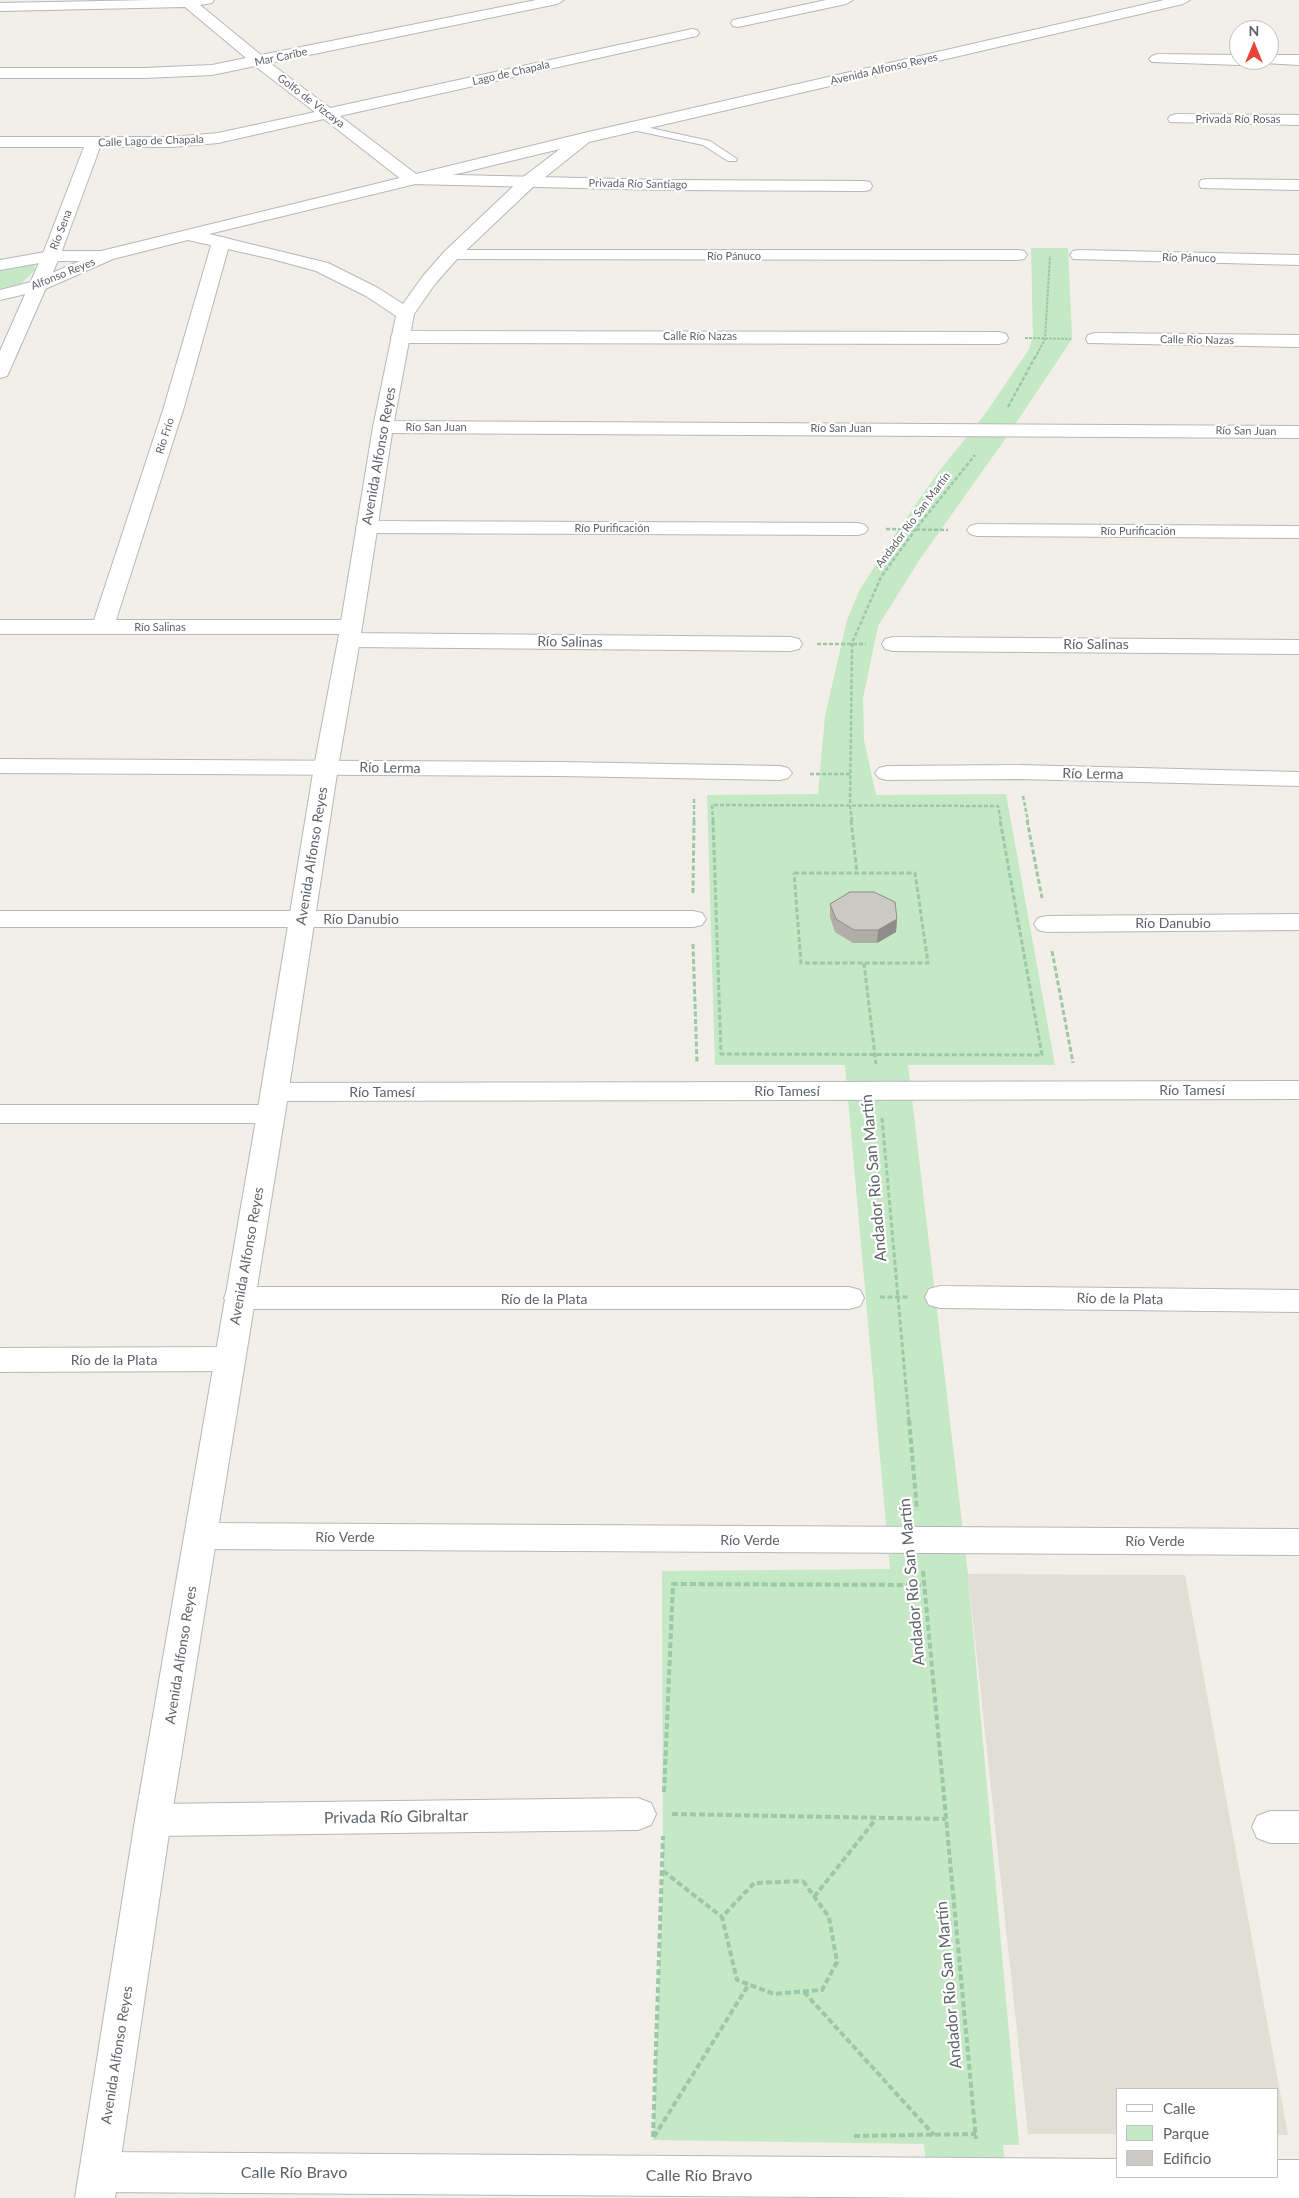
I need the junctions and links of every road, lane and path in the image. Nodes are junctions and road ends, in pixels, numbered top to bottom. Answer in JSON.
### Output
{"nodes":[{"id":1,"x":208,"y":0,"type":"edge"},
{"id":2,"x":556,"y":0,"type":"edge"},
{"id":3,"x":846,"y":0,"type":"edge"},
{"id":4,"x":1172,"y":1,"type":"edge"},
{"id":5,"x":188,"y":3,"type":"junction"},
{"id":6,"x":0,"y":6,"type":"edge"},
{"id":7,"x":738,"y":22,"type":"dead end"},
{"id":8,"x":692,"y":32,"type":"dead end"},
{"id":9,"x":1157,"y":59,"type":"dead end"},
{"id":10,"x":1229,"y":60,"type":"edge"},
{"id":11,"x":1279,"y":60,"type":"edge"},
{"id":12,"x":1299,"y":60,"type":"edge"},
{"id":13,"x":260,"y":62,"type":"junction"},
{"id":14,"x":0,"y":74,"type":"edge"},
{"id":15,"x":329,"y":114,"type":"junction"},
{"id":16,"x":1176,"y":119,"type":"dead end"},
{"id":17,"x":1299,"y":120,"type":"edge"},
{"id":18,"x":632,"y":127,"type":"junction"},
{"id":19,"x":584,"y":138,"type":"junction"},
{"id":20,"x":0,"y":142,"type":"edge"},
{"id":21,"x":94,"y":142,"type":"junction"},
{"id":22,"x":732,"y":159,"type":"dead end"},
{"id":23,"x":412,"y":179,"type":"junction"},
{"id":24,"x":528,"y":182,"type":"junction"},
{"id":25,"x":1207,"y":184,"type":"dead end"},
{"id":26,"x":1299,"y":185,"type":"edge"},
{"id":27,"x":864,"y":186,"type":"dead end"},
{"id":28,"x":186,"y":234,"type":"junction"},
{"id":29,"x":221,"y":242,"type":"junction"},
{"id":30,"x":107,"y":255,"type":"junction"},
{"id":31,"x":451,"y":255,"type":"junction"},
{"id":32,"x":51,"y":256,"type":"junction"},
{"id":33,"x":1018,"y":256,"type":"dead end"},
{"id":34,"x":1079,"y":256,"type":"joint"},
{"id":35,"x":1299,"y":260,"type":"edge"},
{"id":36,"x":0,"y":265,"type":"edge"},
{"id":37,"x":37,"y":286,"type":"junction"},
{"id":38,"x":0,"y":295,"type":"edge"},
{"id":39,"x":403,"y":326,"type":"junction"},
{"id":40,"x":999,"y":338,"type":"joint"},
{"id":41,"x":1045,"y":339,"type":"junction"},
{"id":42,"x":1095,"y":339,"type":"joint"},
{"id":43,"x":1299,"y":342,"type":"edge"},
{"id":44,"x":0,"y":372,"type":"edge"},
{"id":45,"x":382,"y":426,"type":"junction"},
{"id":46,"x":995,"y":428,"type":"junction"},
{"id":47,"x":1299,"y":432,"type":"edge"},
{"id":48,"x":366,"y":527,"type":"junction"},
{"id":49,"x":858,"y":529,"type":"joint"},
{"id":50,"x":915,"y":530,"type":"junction"},
{"id":51,"x":977,"y":530,"type":"joint"},
{"id":52,"x":1299,"y":532,"type":"edge"},
{"id":53,"x":0,"y":627,"type":"edge"},
{"id":54,"x":103,"y":627,"type":"junction"},
{"id":55,"x":349,"y":633,"type":"junction"},
{"id":56,"x":852,"y":643,"type":"junction"},
{"id":57,"x":791,"y":644,"type":"joint"},
{"id":58,"x":893,"y":644,"type":"joint"},
{"id":59,"x":1299,"y":646,"type":"edge"},
{"id":60,"x":0,"y":766,"type":"edge"},
{"id":61,"x":326,"y":767,"type":"junction"},
{"id":62,"x":887,"y":773,"type":"joint"},
{"id":63,"x":780,"y":774,"type":"joint"},
{"id":64,"x":851,"y":774,"type":"junction"},
{"id":65,"x":1299,"y":779,"type":"edge"},
{"id":66,"x":712,"y":805,"type":"dead end"},
{"id":67,"x":850,"y":806,"type":"junction"},
{"id":68,"x":998,"y":806,"type":"dead end"},
{"id":69,"x":857,"y":873,"type":"junction"},
{"id":70,"x":0,"y":919,"type":"edge"},
{"id":71,"x":693,"y":919,"type":"dead end"},
{"id":72,"x":302,"y":920,"type":"junction"},
{"id":73,"x":1299,"y":922,"type":"edge"},
{"id":74,"x":1047,"y":924,"type":"dead end"},
{"id":75,"x":864,"y":963,"type":"junction"},
{"id":76,"x":721,"y":1054,"type":"dead end"},
{"id":77,"x":874,"y":1054,"type":"junction"},
{"id":78,"x":1042,"y":1055,"type":"dead end"},
{"id":79,"x":1299,"y":1090,"type":"edge"},
{"id":80,"x":879,"y":1092,"type":"junction"},
{"id":81,"x":273,"y":1103,"type":"junction"},
{"id":82,"x":0,"y":1114,"type":"edge"},
{"id":83,"x":897,"y":1297,"type":"junction"},
{"id":84,"x":940,"y":1297,"type":"joint"},
{"id":85,"x":240,"y":1298,"type":"junction"},
{"id":86,"x":849,"y":1298,"type":"joint"},
{"id":87,"x":1299,"y":1301,"type":"edge"},
{"id":88,"x":229,"y":1359,"type":"junction"},
{"id":89,"x":0,"y":1360,"type":"edge"},
{"id":90,"x":201,"y":1536,"type":"junction"},
{"id":91,"x":920,"y":1541,"type":"junction"},
{"id":92,"x":1299,"y":1542,"type":"edge"},
{"id":93,"x":925,"y":1585,"type":"junction"},
{"id":94,"x":651,"y":1814,"type":"junction"},
{"id":95,"x":877,"y":1818,"type":"junction"},
{"id":96,"x":946,"y":1819,"type":"junction"},
{"id":97,"x":153,"y":1820,"type":"junction"},
{"id":98,"x":663,"y":1871,"type":"junction"},
{"id":99,"x":814,"y":1897,"type":"junction"},
{"id":100,"x":722,"y":1917,"type":"junction"},
{"id":101,"x":749,"y":1984,"type":"junction"},
{"id":102,"x":804,"y":1992,"type":"junction"},
{"id":103,"x":976,"y":2134,"type":"junction"},
{"id":104,"x":934,"y":2135,"type":"junction"},
{"id":105,"x":847,"y":2136,"type":"dead end"},
{"id":106,"x":653,"y":2140,"type":"junction"},
{"id":107,"x":662,"y":2140,"type":"dead end"},
{"id":108,"x":980,"y":2177,"type":"junction"},
{"id":109,"x":1299,"y":2180,"type":"edge"},
{"id":110,"x":98,"y":2185,"type":"edge"}],
"edges":[{"from":1,"to":5,"type":"street"},
{"from":2,"to":13,"type":"street","name":"Mar Caribe"},
{"from":3,"to":7,"type":"street"},
{"from":4,"to":18,"type":"street","name":"Avenida Alfonso Reyes"},
{"from":5,"to":6,"type":"street"},
{"from":5,"to":13,"type":"street","name":"Golfo de Vizcaya"},
{"from":8,"to":15,"type":"street","name":"Lago de Chapala"},
{"from":9,"to":10,"type":"street"},
{"from":11,"to":12,"type":"street"},
{"from":13,"to":14,"type":"street","name":"Mar Caribe"},
{"from":13,"to":15,"type":"street","name":"Golfo de Vizcaya"},
{"from":15,"to":21,"type":"street","name":"Calle Lago de Chapala"},
{"from":15,"to":23,"type":"street","name":"Golfo de Vizcaya"},
{"from":16,"to":17,"type":"street","name":"Privada Río Rosas"},
{"from":18,"to":19,"type":"street","name":"Avenida Alfonso Reyes"},
{"from":18,"to":22,"type":"lane"},
{"from":19,"to":23,"type":"street","name":"Avenida Alfonso Reyes"},
{"from":19,"to":24,"type":"street","name":"Avenida Alfonso Reyes"},
{"from":20,"to":21,"type":"street","name":"Calle Lago de Chapala"},
{"from":21,"to":32,"type":"street","name":"Río Sena"},
{"from":23,"to":24,"type":"street","name":"Privada Río Santiago"},
{"from":23,"to":28,"type":"street","name":"Avenida Alfonso Reyes"},
{"from":24,"to":27,"type":"street","name":"Privada Río Santiago"},
{"from":24,"to":31,"type":"street","name":"Avenida Alfonso Reyes"},
{"from":25,"to":26,"type":"street"},
{"from":28,"to":29,"type":"street","name":"Avenida Alfonso Reyes"},
{"from":28,"to":30,"type":"street","name":"Avenida Alfonso Reyes"},
{"from":29,"to":39,"type":"street","name":"Avenida Alfonso Reyes"},
{"from":29,"to":54,"type":"street","name":"Río Frío"},
{"from":30,"to":32,"type":"street","name":"Alfonso Reyes"},
{"from":30,"to":37,"type":"street","name":"Alfonso Reyes"},
{"from":31,"to":33,"type":"street","name":"Río Pánuco"},
{"from":31,"to":39,"type":"street","name":"Avenida Alfonso Reyes"},
{"from":32,"to":36,"type":"street","name":"Alfonso Reyes"},
{"from":32,"to":37,"type":"street","name":"Río Sena"},
{"from":34,"to":35,"type":"street","name":"Río Pánuco"},
{"from":34,"to":41,"type":"path","name":"Andador Río San Martín"},
{"from":37,"to":38,"type":"street","name":"Alfonso Reyes"},
{"from":37,"to":44,"type":"street","name":"Río Sena"},
{"from":39,"to":40,"type":"street","name":"Calle Río Nazas"},
{"from":39,"to":45,"type":"street","name":"Avenida Alfonso Reyes"},
{"from":40,"to":41,"type":"path"},
{"from":41,"to":42,"type":"path"},
{"from":41,"to":46,"type":"path","name":"Andador Río San Martín"},
{"from":42,"to":43,"type":"street","name":"Calle Río Nazas"},
{"from":45,"to":46,"type":"street","name":"Río San Juan"},
{"from":45,"to":48,"type":"street","name":"Avenida Alfonso Reyes"},
{"from":46,"to":47,"type":"street","name":"Río San Juan"},
{"from":46,"to":50,"type":"path","name":"Andador Río San Martín"},
{"from":48,"to":49,"type":"street","name":"Río Purificación"},
{"from":48,"to":55,"type":"street","name":"Avenida Alfonso Reyes"},
{"from":49,"to":50,"type":"path"},
{"from":50,"to":51,"type":"path"},
{"from":50,"to":56,"type":"path","name":"Andador Río San Martín"},
{"from":51,"to":52,"type":"street","name":"Río Purificación"},
{"from":53,"to":54,"type":"street","name":"Río Salinas"},
{"from":54,"to":55,"type":"street","name":"Río Salinas"},
{"from":55,"to":57,"type":"street","name":"Río Salinas"},
{"from":55,"to":61,"type":"street","name":"Avenida Alfonso Reyes"},
{"from":56,"to":57,"type":"path"},
{"from":56,"to":58,"type":"path"},
{"from":56,"to":64,"type":"path","name":"Andador Río San Martín"},
{"from":58,"to":59,"type":"street","name":"Río Salinas"},
{"from":60,"to":61,"type":"street","name":"Río Lerma"},
{"from":61,"to":63,"type":"street","name":"Río Lerma"},
{"from":61,"to":72,"type":"street","name":"Avenida Alfonso Reyes"},
{"from":62,"to":64,"type":"path"},
{"from":62,"to":65,"type":"street","name":"Río Lerma"},
{"from":63,"to":64,"type":"path"},
{"from":64,"to":67,"type":"path","name":"Andador Río San Martín"},
{"from":66,"to":67,"type":"path"},
{"from":67,"to":68,"type":"path"},
{"from":67,"to":69,"type":"path","name":"Andador Río San Martín"},
{"from":69,"to":75,"type":"path"},
{"from":69,"to":75,"type":"path"},
{"from":70,"to":72,"type":"street","name":"Río Danubio"},
{"from":71,"to":72,"type":"street","name":"Río Danubio"},
{"from":72,"to":81,"type":"street","name":"Avenida Alfonso Reyes"},
{"from":73,"to":74,"type":"street","name":"Río Danubio"},
{"from":75,"to":77,"type":"path","name":"Andador Río San Martín"},
{"from":76,"to":77,"type":"path"},
{"from":77,"to":78,"type":"path"},
{"from":77,"to":80,"type":"path","name":"Andador Río San Martín"},
{"from":79,"to":80,"type":"street","name":"Río Tamesí"},
{"from":80,"to":81,"type":"street","name":"Río Tamesí"},
{"from":80,"to":83,"type":"path","name":"Andador Río San Martín"},
{"from":81,"to":82,"type":"street","name":"Río Tamesí"},
{"from":81,"to":85,"type":"street","name":"Avenida Alfonso Reyes"},
{"from":83,"to":84,"type":"path"},
{"from":83,"to":86,"type":"path"},
{"from":83,"to":91,"type":"path","name":"Andador Río San Martín"},
{"from":84,"to":87,"type":"street","name":"Río de la Plata"},
{"from":85,"to":86,"type":"street","name":"Río de la Plata"},
{"from":85,"to":88,"type":"street","name":"Avenida Alfonso Reyes"},
{"from":88,"to":89,"type":"street","name":"Río de la Plata"},
{"from":88,"to":90,"type":"street","name":"Avenida Alfonso Reyes"},
{"from":90,"to":91,"type":"street","name":"Río Verde"},
{"from":90,"to":97,"type":"street","name":"Avenida Alfonso Reyes"},
{"from":91,"to":92,"type":"street","name":"Río Verde"},
{"from":91,"to":93,"type":"path","name":"Andador Río San Martín"},
{"from":93,"to":94,"type":"path"},
{"from":93,"to":96,"type":"path","name":"Andador Río San Martín"},
{"from":94,"to":95,"type":"path"},
{"from":94,"to":97,"type":"street","name":"Privada Río Gibraltar"},
{"from":94,"to":98,"type":"path"},
{"from":95,"to":96,"type":"path"},
{"from":95,"to":99,"type":"path"},
{"from":96,"to":103,"type":"path","name":"Andador Río San Martín"},
{"from":97,"to":110,"type":"street","name":"Avenida Alfonso Reyes"},
{"from":98,"to":100,"type":"path"},
{"from":98,"to":106,"type":"path"},
{"from":99,"to":100,"type":"path"},
{"from":99,"to":102,"type":"path"},
{"from":100,"to":101,"type":"path"},
{"from":101,"to":102,"type":"path"},
{"from":101,"to":106,"type":"path"},
{"from":102,"to":104,"type":"path"},
{"from":103,"to":104,"type":"path"},
{"from":103,"to":108,"type":"path","name":"Andador Río San Martín"},
{"from":104,"to":105,"type":"path"},
{"from":106,"to":107,"type":"path"},
{"from":108,"to":109,"type":"street","name":"Calle Río Bravo"},
{"from":108,"to":110,"type":"street","name":"Calle Río Bravo"}]}
